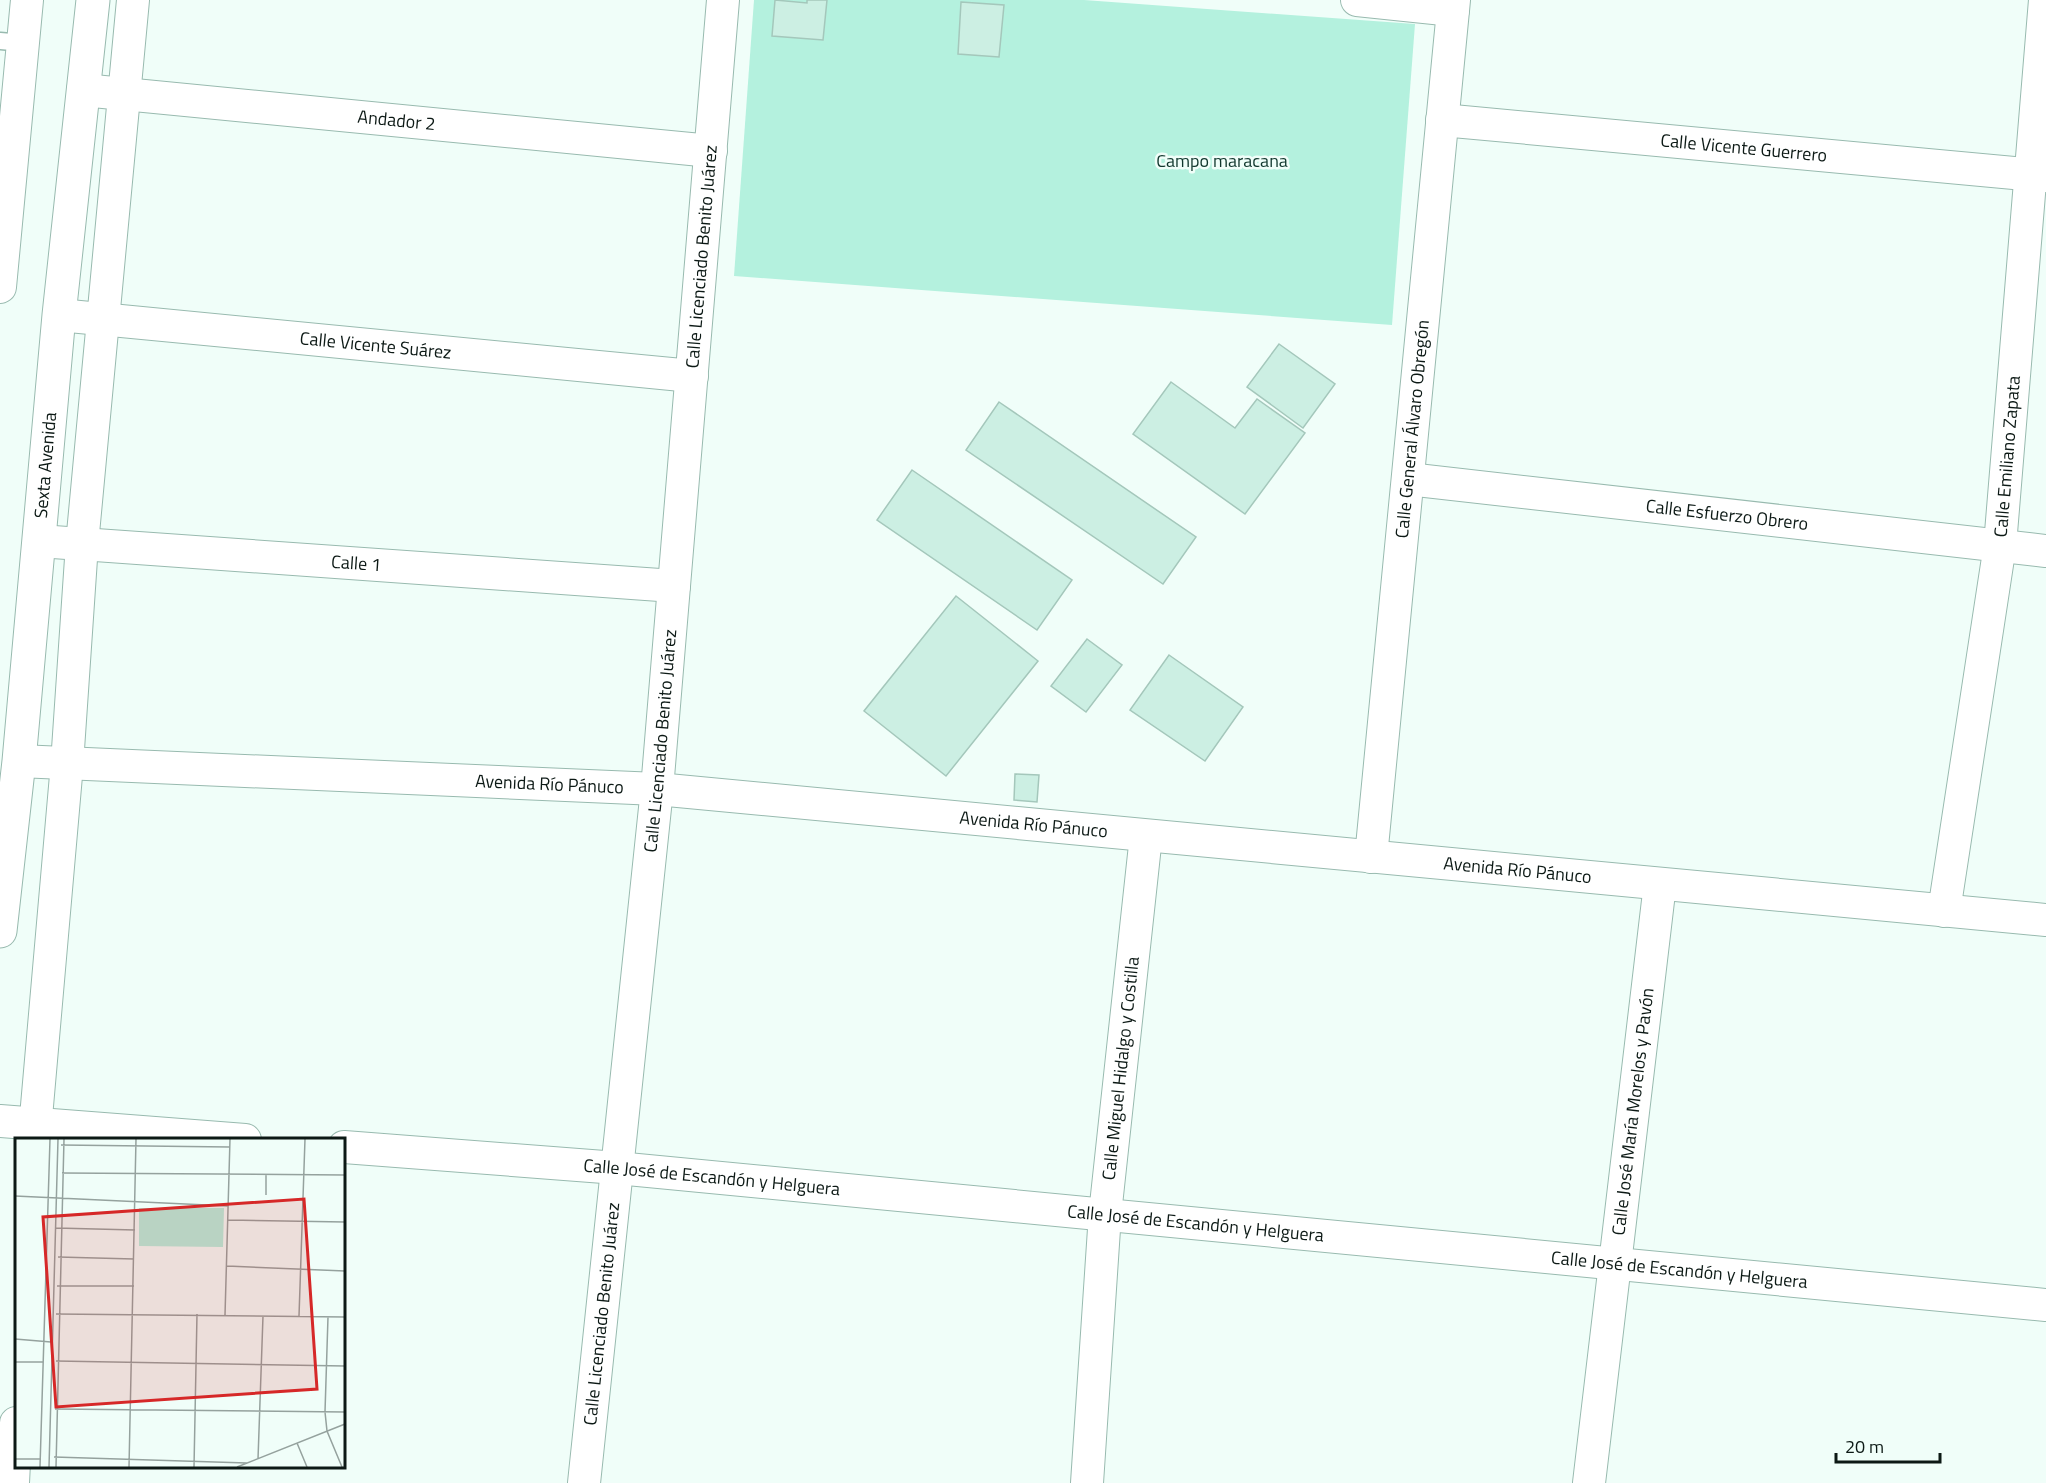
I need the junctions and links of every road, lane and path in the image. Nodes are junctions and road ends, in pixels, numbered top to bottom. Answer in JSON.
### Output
{"nodes":[{"id":1,"x":27,"y":0,"type":"edge"},
{"id":2,"x":93,"y":0,"type":"edge"},
{"id":3,"x":133,"y":0,"type":"edge"},
{"id":4,"x":723,"y":0,"type":"edge"},
{"id":5,"x":1357,"y":0,"type":"edge"},
{"id":6,"x":2045,"y":0,"type":"edge"},
{"id":7,"x":1454,"y":5,"type":"edge"},
{"id":8,"x":11,"y":42,"type":"edge"},
{"id":9,"x":83,"y":90,"type":"junction"},
{"id":10,"x":124,"y":94,"type":"junction"},
{"id":11,"x":1443,"y":120,"type":"junction"},
{"id":12,"x":711,"y":151,"type":"junction"},
{"id":13,"x":2038,"y":175,"type":"edge"},
{"id":14,"x":0,"y":287,"type":"edge"},
{"id":15,"x":59,"y":315,"type":"junction"},
{"id":16,"x":103,"y":320,"type":"junction"},
{"id":17,"x":692,"y":376,"type":"junction"},
{"id":18,"x":1408,"y":479,"type":"junction"},
{"id":19,"x":39,"y":541,"type":"junction"},
{"id":20,"x":82,"y":544,"type":"junction"},
{"id":21,"x":2000,"y":545,"type":"junction"},
{"id":22,"x":2046,"y":551,"type":"edge"},
{"id":23,"x":674,"y":586,"type":"junction"},
{"id":24,"x":19,"y":761,"type":"junction"},
{"id":25,"x":67,"y":764,"type":"junction"},
{"id":26,"x":657,"y":789,"type":"junction"},
{"id":27,"x":1146,"y":836,"type":"junction"},
{"id":28,"x":1371,"y":857,"type":"junction"},
{"id":29,"x":1660,"y":884,"type":"junction"},
{"id":30,"x":1944,"y":911,"type":"junction"},
{"id":31,"x":2046,"y":920,"type":"edge"},
{"id":32,"x":0,"y":931,"type":"edge"},
{"id":33,"x":0,"y":1121,"type":"edge"},
{"id":34,"x":35,"y":1132,"type":"edge"},
{"id":35,"x":192,"y":1138,"type":"edge"},
{"id":36,"x":345,"y":1147,"type":"edge"},
{"id":37,"x":617,"y":1168,"type":"junction"},
{"id":38,"x":1105,"y":1215,"type":"junction"},
{"id":39,"x":1614,"y":1263,"type":"junction"},
{"id":40,"x":2046,"y":1305,"type":"edge"},
{"id":41,"x":15,"y":1443,"type":"edge"},
{"id":42,"x":13,"y":1483,"type":"edge"},
{"id":43,"x":584,"y":1483,"type":"edge"},
{"id":44,"x":1087,"y":1483,"type":"edge"},
{"id":45,"x":1588,"y":1483,"type":"edge"}],
"edges":[{"from":1,"to":8,"type":"street"},
{"from":2,"to":9,"type":"main road","name":"Sexta Avenida"},
{"from":3,"to":10,"type":"street"},
{"from":4,"to":12,"type":"street","name":"Calle Licenciado Benito Juárez"},
{"from":5,"to":7,"type":"street"},
{"from":6,"to":13,"type":"street","name":"Calle Emiliano Zapata"},
{"from":7,"to":11,"type":"street","name":"Calle General Álvaro Obregón"},
{"from":8,"to":14,"type":"street"},
{"from":9,"to":10,"type":"street","name":"Andador 2"},
{"from":9,"to":15,"type":"main road","name":"Sexta Avenida"},
{"from":10,"to":12,"type":"street","name":"Andador 2"},
{"from":10,"to":16,"type":"street"},
{"from":11,"to":13,"type":"street","name":"Calle Vicente Guerrero"},
{"from":11,"to":18,"type":"street","name":"Calle General Álvaro Obregón"},
{"from":12,"to":17,"type":"street","name":"Calle Licenciado Benito Juárez"},
{"from":13,"to":21,"type":"street","name":"Calle Emiliano Zapata"},
{"from":15,"to":16,"type":"street","name":"Calle Vicente Suárez"},
{"from":15,"to":19,"type":"main road","name":"Sexta Avenida"},
{"from":16,"to":17,"type":"street","name":"Calle Vicente Suárez"},
{"from":16,"to":20,"type":"street"},
{"from":17,"to":23,"type":"street","name":"Calle Licenciado Benito Juárez"},
{"from":18,"to":21,"type":"street","name":"Calle Esfuerzo Obrero"},
{"from":18,"to":28,"type":"street","name":"Calle General Álvaro Obregón"},
{"from":19,"to":20,"type":"street","name":"Calle 1"},
{"from":19,"to":24,"type":"main road","name":"Sexta Avenida"},
{"from":20,"to":23,"type":"street","name":"Calle 1"},
{"from":20,"to":25,"type":"street"},
{"from":21,"to":22,"type":"street","name":"Calle Esfuerzo Obrero"},
{"from":21,"to":30,"type":"street","name":"Calle Emiliano Zapata"},
{"from":23,"to":26,"type":"street","name":"Calle Licenciado Benito Juárez"},
{"from":24,"to":25,"type":"street","name":"Avenida Río Pánuco"},
{"from":24,"to":32,"type":"main road","name":"Sexta Avenida"},
{"from":25,"to":26,"type":"street","name":"Avenida Río Pánuco"},
{"from":25,"to":34,"type":"street"},
{"from":26,"to":27,"type":"street","name":"Avenida Río Pánuco"},
{"from":26,"to":37,"type":"street","name":"Calle Licenciado Benito Juárez"},
{"from":27,"to":28,"type":"street","name":"Avenida Río Pánuco"},
{"from":27,"to":38,"type":"street","name":"Calle Miguel Hidalgo y Costilla"},
{"from":28,"to":29,"type":"street","name":"Avenida Río Pánuco"},
{"from":29,"to":30,"type":"street","name":"Avenida Río Pánuco"},
{"from":29,"to":39,"type":"street","name":"Calle José María Morelos y Pavón"},
{"from":30,"to":31,"type":"street","name":"Avenida Río Pánuco"},
{"from":33,"to":34,"type":"street"},
{"from":34,"to":35,"type":"street"},
{"from":36,"to":37,"type":"street","name":"Calle José de Escandón y Helguera"},
{"from":37,"to":38,"type":"street","name":"Calle José de Escandón y Helguera"},
{"from":37,"to":43,"type":"street","name":"Calle Licenciado Benito Juárez"},
{"from":38,"to":39,"type":"street","name":"Calle José de Escandón y Helguera"},
{"from":38,"to":44,"type":"street","name":"Calle Miguel Hidalgo y Costilla"},
{"from":39,"to":40,"type":"street","name":"Calle José de Escandón y Helguera"},
{"from":39,"to":45,"type":"street","name":"Calle José María Morelos y Pavón"},
{"from":41,"to":42,"type":"street"}]}
